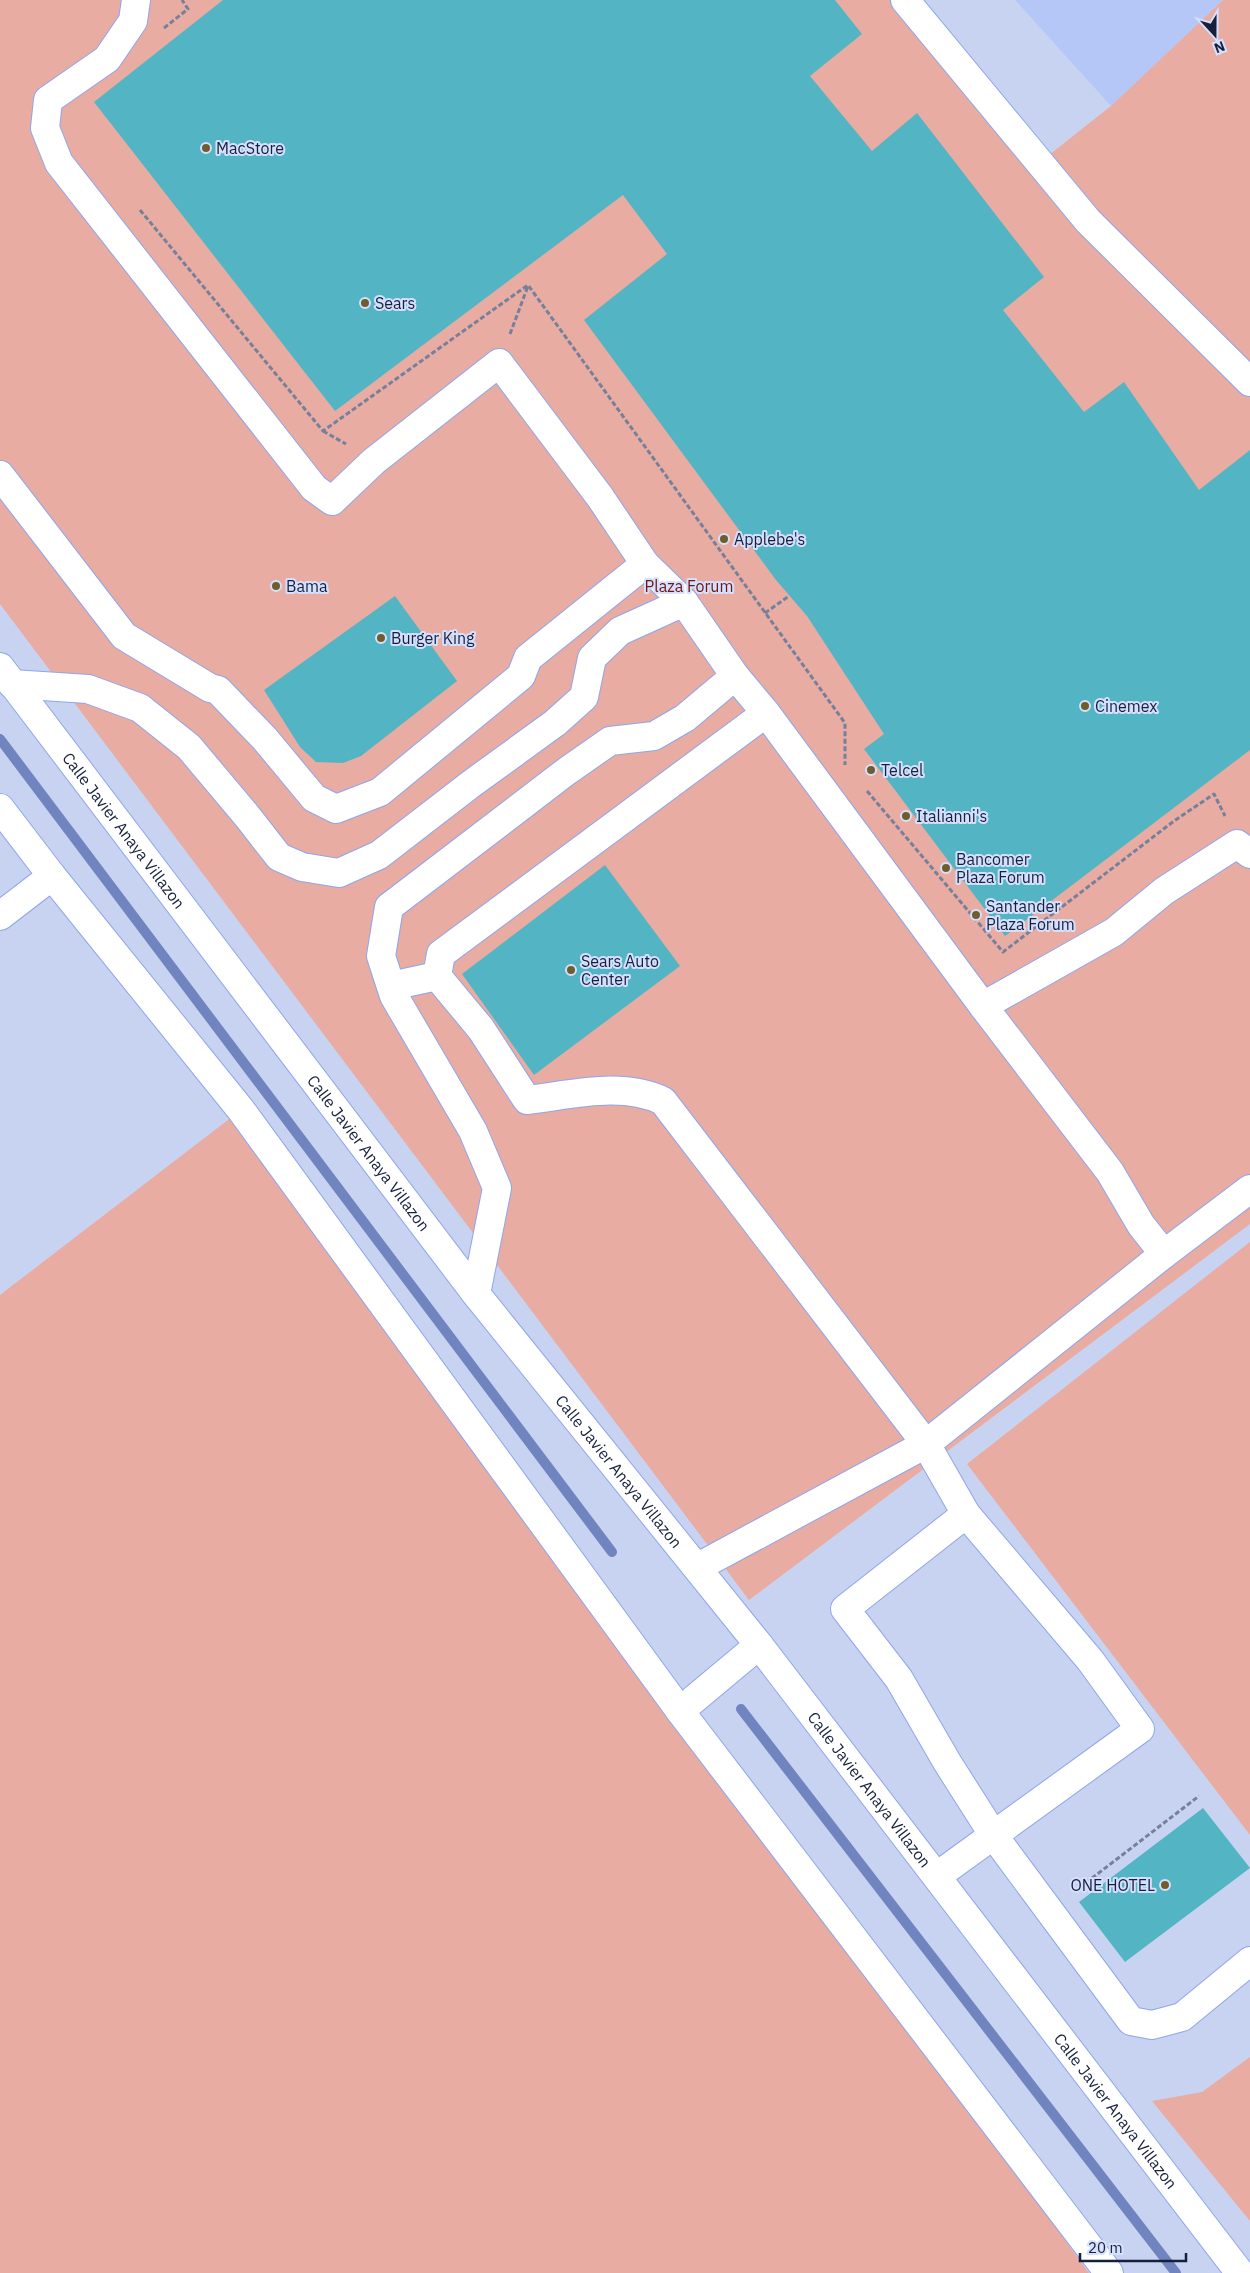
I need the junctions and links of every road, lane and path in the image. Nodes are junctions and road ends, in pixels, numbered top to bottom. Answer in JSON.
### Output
{"nodes":[{"id":1,"x":136,"y":0,"type":"edge"},
{"id":2,"x":905,"y":0,"type":"edge"},
{"id":3,"x":528,"y":285,"type":"dead end"},
{"id":4,"x":499,"y":363,"type":"junction"},
{"id":5,"x":1250,"y":382,"type":"edge"},
{"id":6,"x":0,"y":475,"type":"edge"},
{"id":7,"x":645,"y":564,"type":"junction"},
{"id":8,"x":790,"y":596,"type":"dead end"},
{"id":9,"x":684,"y":602,"type":"junction"},
{"id":10,"x":765,"y":613,"type":"dead end"},
{"id":11,"x":6,"y":676,"type":"edge"},
{"id":12,"x":735,"y":676,"type":"junction"},
{"id":13,"x":766,"y":713,"type":"junction"},
{"id":14,"x":0,"y":808,"type":"edge"},
{"id":15,"x":1250,"y":854,"type":"edge"},
{"id":16,"x":52,"y":876,"type":"junction"},
{"id":17,"x":0,"y":916,"type":"edge"},
{"id":18,"x":437,"y":976,"type":"junction"},
{"id":19,"x":391,"y":986,"type":"junction"},
{"id":20,"x":983,"y":1006,"type":"junction"},
{"id":21,"x":1250,"y":1189,"type":"edge"},
{"id":22,"x":1164,"y":1254,"type":"junction"},
{"id":23,"x":476,"y":1294,"type":"junction"},
{"id":24,"x":926,"y":1444,"type":"junction"},
{"id":25,"x":966,"y":1514,"type":"junction"},
{"id":26,"x":698,"y":1567,"type":"junction"},
{"id":27,"x":759,"y":1645,"type":"junction"},
{"id":28,"x":680,"y":1711,"type":"junction"},
{"id":29,"x":1199,"y":1796,"type":"dead end"},
{"id":30,"x":994,"y":1836,"type":"junction"},
{"id":31,"x":937,"y":1876,"type":"junction"},
{"id":32,"x":1050,"y":1911,"type":"junction"},
{"id":33,"x":1250,"y":1961,"type":"edge"},
{"id":34,"x":1109,"y":2273,"type":"edge"},
{"id":35,"x":1240,"y":2273,"type":"edge"}],
"edges":[{"from":1,"to":4,"type":"street"},
{"from":2,"to":5,"type":"street"},
{"from":3,"to":4,"type":"path"},
{"from":4,"to":7,"type":"street"},
{"from":6,"to":7,"type":"street"},
{"from":7,"to":9,"type":"street"},
{"from":8,"to":10,"type":"path"},
{"from":9,"to":11,"type":"street"},
{"from":9,"to":12,"type":"street"},
{"from":11,"to":23,"type":"street","name":"Calle Javier Anaya Villazon"},
{"from":12,"to":13,"type":"street"},
{"from":12,"to":19,"type":"street"},
{"from":13,"to":18,"type":"street"},
{"from":13,"to":20,"type":"street"},
{"from":14,"to":16,"type":"street"},
{"from":15,"to":20,"type":"street"},
{"from":16,"to":17,"type":"street"},
{"from":16,"to":28,"type":"street"},
{"from":18,"to":19,"type":"street"},
{"from":18,"to":24,"type":"street"},
{"from":19,"to":23,"type":"street"},
{"from":20,"to":22,"type":"street"},
{"from":21,"to":22,"type":"street"},
{"from":22,"to":24,"type":"street"},
{"from":23,"to":26,"type":"street","name":"Calle Javier Anaya Villazon"},
{"from":24,"to":25,"type":"street"},
{"from":24,"to":26,"type":"street"},
{"from":25,"to":30,"type":"street"},
{"from":25,"to":30,"type":"street"},
{"from":26,"to":27,"type":"street","name":"Calle Javier Anaya Villazon"},
{"from":27,"to":28,"type":"street"},
{"from":27,"to":31,"type":"street","name":"Calle Javier Anaya Villazon"},
{"from":28,"to":34,"type":"street"},
{"from":29,"to":32,"type":"path"},
{"from":30,"to":31,"type":"street"},
{"from":30,"to":32,"type":"street"},
{"from":31,"to":35,"type":"street","name":"Calle Javier Anaya Villazon"},
{"from":32,"to":33,"type":"street"}]}
